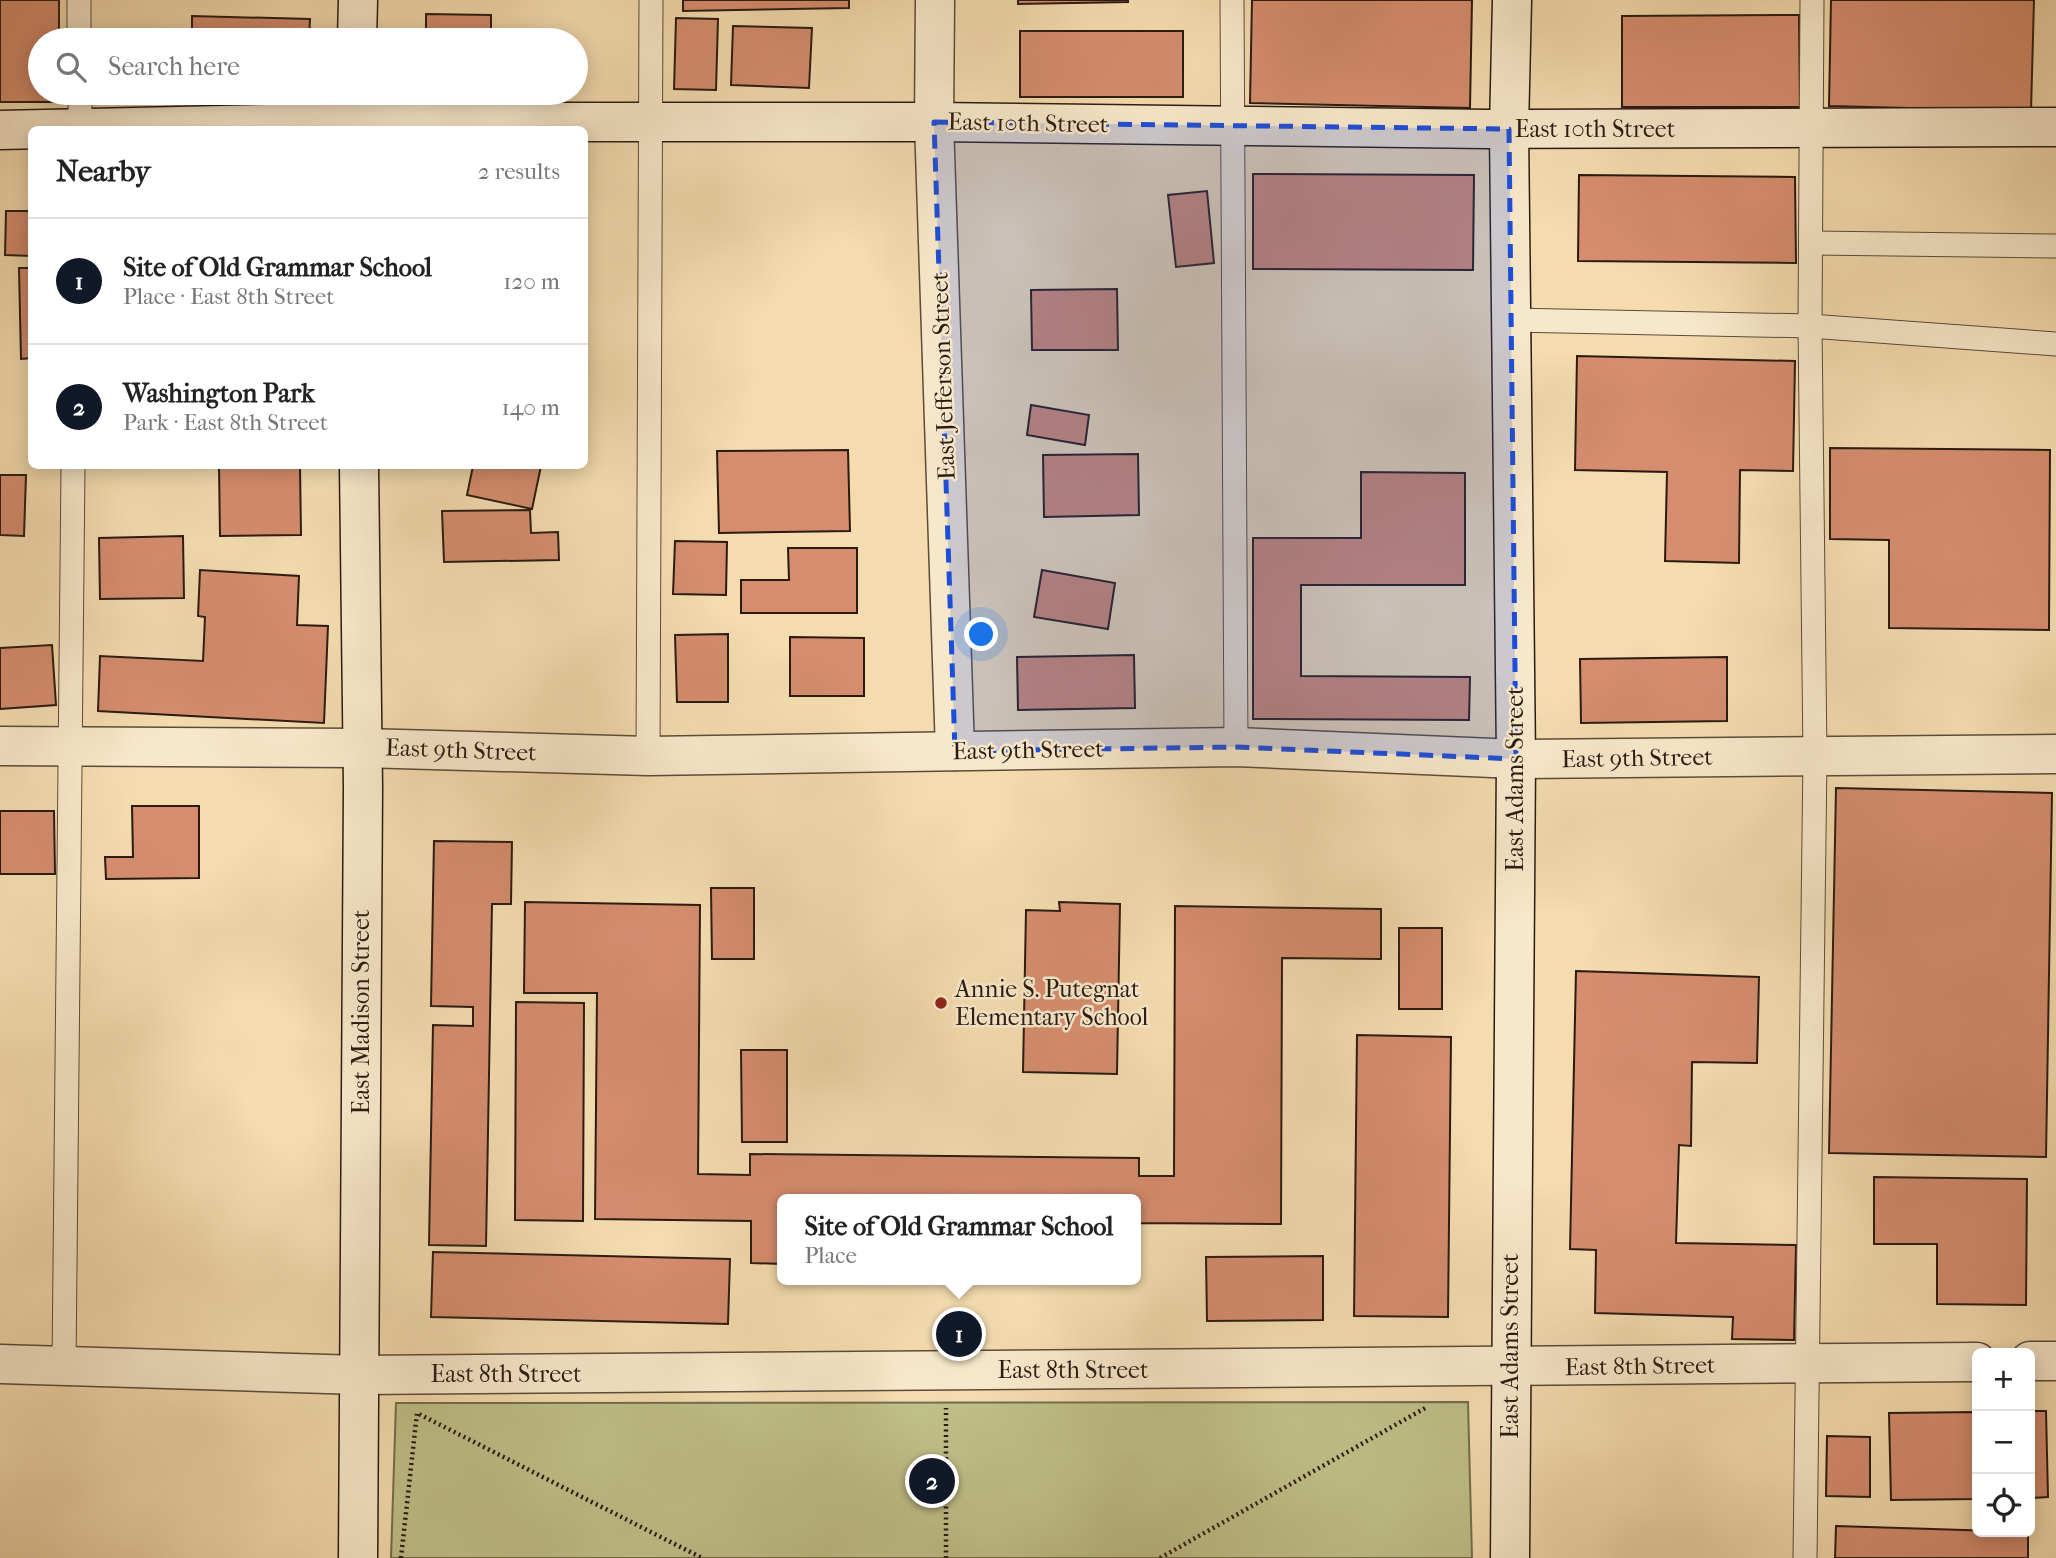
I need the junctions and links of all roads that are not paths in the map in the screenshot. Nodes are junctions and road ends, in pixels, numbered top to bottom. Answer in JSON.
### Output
{"nodes":[{"id":1,"x":79,"y":0,"type":"edge"},
{"id":2,"x":358,"y":0,"type":"edge"},
{"id":3,"x":651,"y":0,"type":"edge"},
{"id":4,"x":936,"y":0,"type":"edge"},
{"id":5,"x":1232,"y":0,"type":"edge"},
{"id":6,"x":1512,"y":0,"type":"edge"},
{"id":7,"x":1812,"y":0,"type":"edge"},
{"id":8,"x":79,"y":28,"type":"edge"},
{"id":9,"x":357,"y":28,"type":"edge"},
{"id":10,"x":356,"y":115,"type":"edge"},
{"id":11,"x":80,"y":117,"type":"edge"},
{"id":12,"x":653,"y":122,"type":"junction"},
{"id":13,"x":934,"y":122,"type":"junction"},
{"id":14,"x":1233,"y":126,"type":"junction"},
{"id":15,"x":2056,"y":127,"type":"edge"},
{"id":16,"x":1813,"y":128,"type":"junction"},
{"id":17,"x":1508,"y":129,"type":"junction"},
{"id":18,"x":0,"y":130,"type":"edge"},
{"id":19,"x":1813,"y":243,"type":"junction"},
{"id":20,"x":2056,"y":246,"type":"edge"},
{"id":21,"x":1511,"y":320,"type":"junction"},
{"id":22,"x":1811,"y":326,"type":"junction"},
{"id":23,"x":2056,"y":344,"type":"edge"},
{"id":24,"x":73,"y":469,"type":"edge"},
{"id":25,"x":359,"y":469,"type":"edge"},
{"id":26,"x":0,"y":746,"type":"edge"},
{"id":27,"x":68,"y":746,"type":"junction"},
{"id":28,"x":1236,"y":747,"type":"junction"},
{"id":29,"x":363,"y":748,"type":"junction"},
{"id":30,"x":955,"y":751,"type":"junction"},
{"id":31,"x":2056,"y":754,"type":"edge"},
{"id":32,"x":648,"y":756,"type":"junction"},
{"id":33,"x":1815,"y":756,"type":"junction"},
{"id":34,"x":1516,"y":759,"type":"junction"},
{"id":35,"x":2035,"y":1361,"type":"edge"},
{"id":36,"x":2056,"y":1361,"type":"edge"},
{"id":37,"x":1972,"y":1362,"type":"edge"},
{"id":38,"x":0,"y":1364,"type":"edge"},
{"id":39,"x":1807,"y":1364,"type":"junction"},
{"id":40,"x":64,"y":1366,"type":"junction"},
{"id":41,"x":1509,"y":1368,"type":"junction"},
{"id":42,"x":359,"y":1375,"type":"junction"},
{"id":43,"x":358,"y":1558,"type":"edge"},
{"id":44,"x":1510,"y":1558,"type":"edge"},
{"id":45,"x":1805,"y":1558,"type":"edge"}],
"edges":[{"from":1,"to":8,"type":"lane"},
{"from":2,"to":9,"type":"street"},
{"from":3,"to":12,"type":"lane"},
{"from":4,"to":13,"type":"street","name":"East Jefferson Street"},
{"from":5,"to":14,"type":"lane"},
{"from":6,"to":17,"type":"street","name":"East Adams Street"},
{"from":7,"to":16,"type":"lane"},
{"from":10,"to":11,"type":"street","name":"East 10th Street"},
{"from":10,"to":12,"type":"street","name":"East 10th Street"},
{"from":11,"to":18,"type":"street","name":"East 10th Street"},
{"from":12,"to":13,"type":"street","name":"East 10th Street"},
{"from":12,"to":32,"type":"lane"},
{"from":13,"to":14,"type":"street","name":"East 10th Street"},
{"from":13,"to":30,"type":"street","name":"East Jefferson Street"},
{"from":14,"to":17,"type":"street","name":"East 10th Street"},
{"from":14,"to":28,"type":"lane"},
{"from":15,"to":16,"type":"street","name":"East 10th Street"},
{"from":16,"to":17,"type":"street","name":"East 10th Street"},
{"from":16,"to":19,"type":"lane"},
{"from":17,"to":21,"type":"street","name":"East Adams Street"},
{"from":19,"to":20,"type":"lane"},
{"from":19,"to":22,"type":"lane"},
{"from":21,"to":22,"type":"lane"},
{"from":21,"to":34,"type":"street","name":"East Adams Street"},
{"from":22,"to":23,"type":"lane"},
{"from":22,"to":33,"type":"lane"},
{"from":24,"to":27,"type":"lane"},
{"from":25,"to":29,"type":"street","name":"East Madison Street"},
{"from":26,"to":27,"type":"street","name":"East 9th Street"},
{"from":27,"to":29,"type":"street","name":"East 9th Street"},
{"from":27,"to":40,"type":"lane"},
{"from":28,"to":30,"type":"street","name":"East 9th Street"},
{"from":28,"to":34,"type":"street","name":"East 9th Street"},
{"from":29,"to":32,"type":"street","name":"East 9th Street"},
{"from":29,"to":42,"type":"street","name":"East Madison Street"},
{"from":30,"to":32,"type":"street","name":"East 9th Street"},
{"from":31,"to":33,"type":"street","name":"East 9th Street"},
{"from":33,"to":34,"type":"street","name":"East 9th Street"},
{"from":33,"to":39,"type":"lane"},
{"from":34,"to":41,"type":"street","name":"East Adams Street"},
{"from":35,"to":36,"type":"street"},
{"from":37,"to":39,"type":"street","name":"East 8th Street"},
{"from":38,"to":40,"type":"street","name":"East 8th Street"},
{"from":39,"to":41,"type":"street","name":"East 8th Street"},
{"from":39,"to":45,"type":"lane"},
{"from":40,"to":42,"type":"street","name":"East 8th Street"},
{"from":41,"to":42,"type":"street","name":"East 8th Street"},
{"from":41,"to":44,"type":"street","name":"East Adams Street"},
{"from":42,"to":43,"type":"street","name":"East Madison Street"}]}
